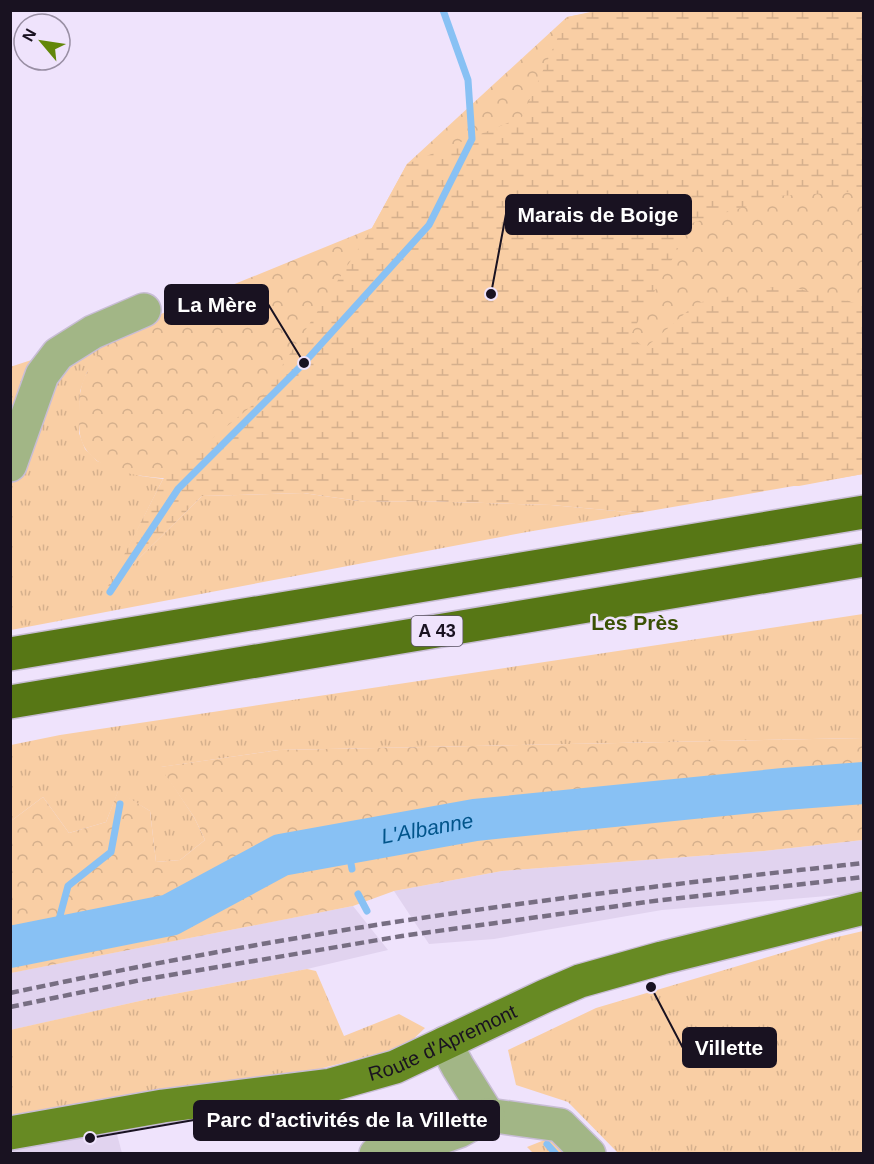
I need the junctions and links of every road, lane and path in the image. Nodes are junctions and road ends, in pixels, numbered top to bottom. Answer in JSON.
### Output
{"nodes":[{"id":1,"x":144,"y":310,"type":"dead end"},
{"id":2,"x":10,"y":465,"type":"edge"},
{"id":3,"x":864,"y":512,"type":"edge"},
{"id":4,"x":864,"y":560,"type":"edge"},
{"id":5,"x":10,"y":654,"type":"edge"},
{"id":6,"x":10,"y":702,"type":"edge"},
{"id":7,"x":864,"y":908,"type":"edge"},
{"id":8,"x":445,"y":1043,"type":"junction"},
{"id":9,"x":488,"y":1115,"type":"junction"},
{"id":10,"x":10,"y":1133,"type":"edge"},
{"id":11,"x":376,"y":1154,"type":"edge"},
{"id":12,"x":589,"y":1154,"type":"edge"}],
"edges":[{"from":1,"to":2,"type":"street"},
{"from":3,"to":5,"type":"highway","number":"A 43"},
{"from":4,"to":6,"type":"highway","number":"A 43"},
{"from":7,"to":8,"type":"main road","name":"Route d'Apremont"},
{"from":8,"to":9,"type":"street"},
{"from":8,"to":10,"type":"main road","name":"Route d'Apremont"},
{"from":9,"to":11,"type":"street"},
{"from":9,"to":12,"type":"street"}]}
